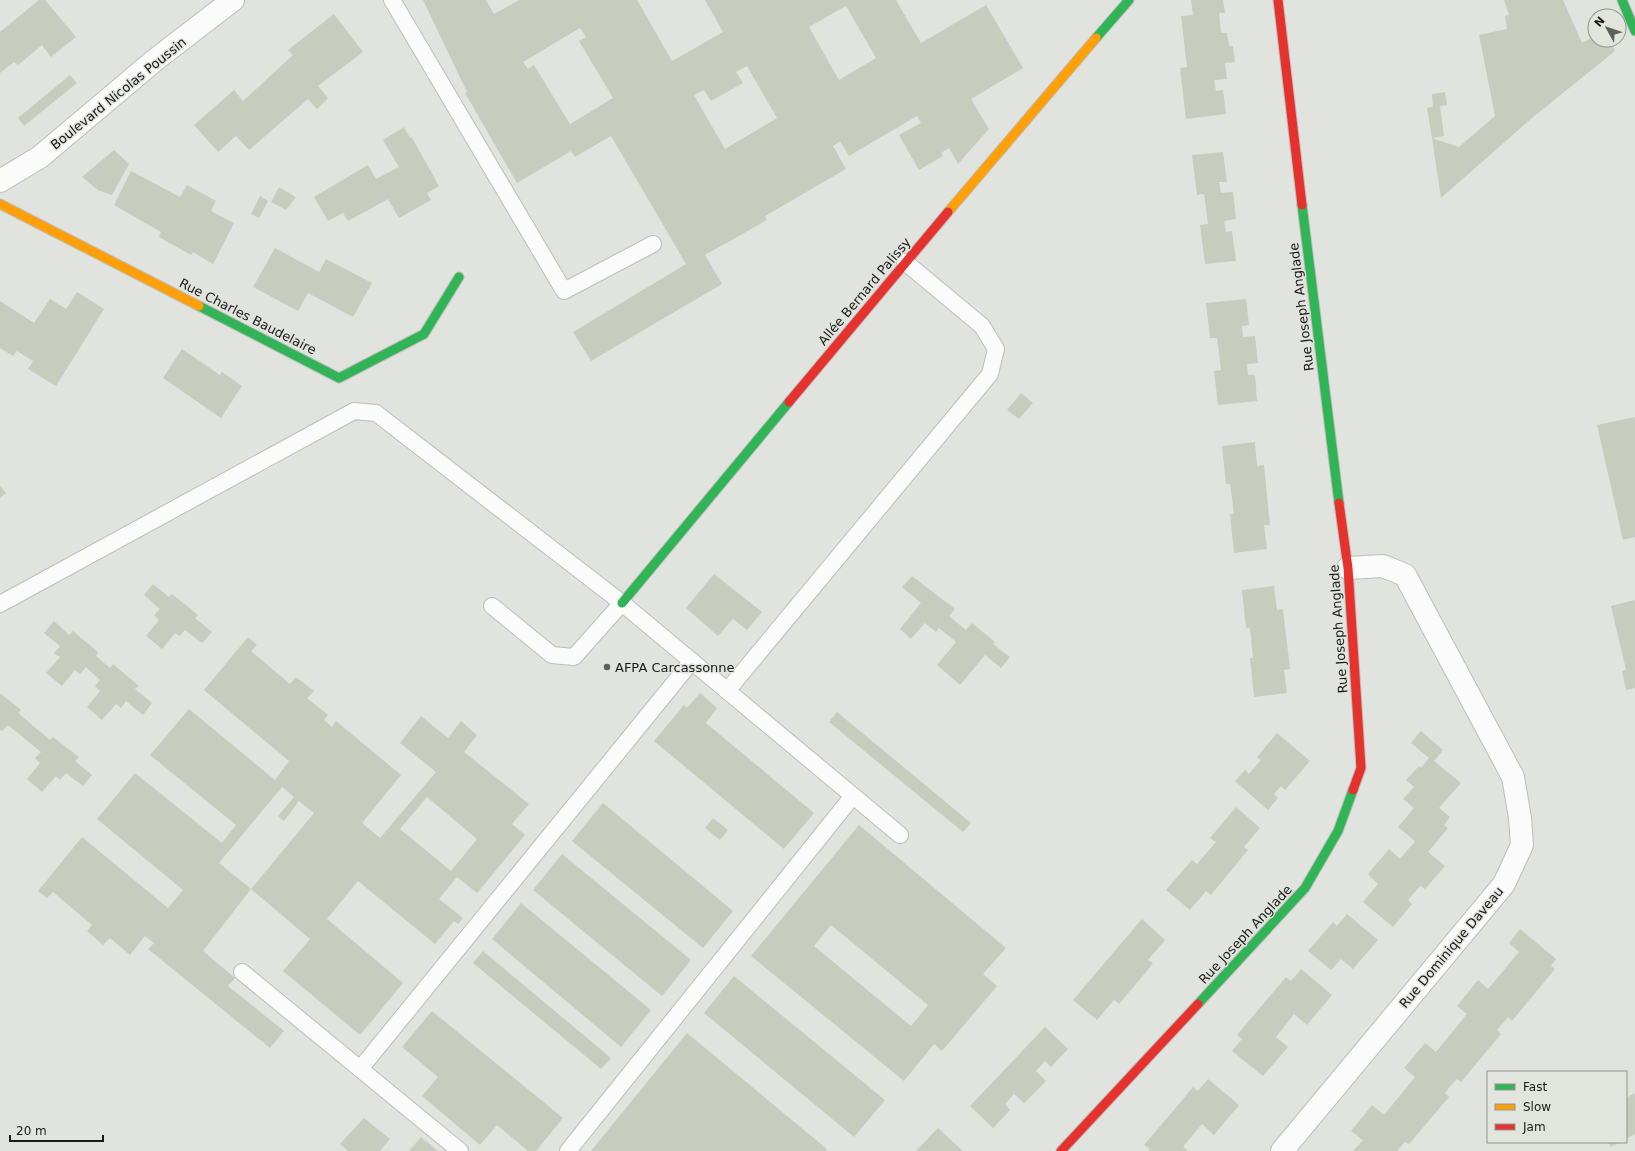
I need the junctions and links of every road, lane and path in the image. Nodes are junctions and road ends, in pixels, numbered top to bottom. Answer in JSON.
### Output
{"nodes":[{"id":1,"x":233,"y":0,"type":"edge"},
{"id":2,"x":392,"y":0,"type":"edge"},
{"id":3,"x":1129,"y":0,"type":"edge"},
{"id":4,"x":1278,"y":0,"type":"edge"},
{"id":5,"x":1622,"y":0,"type":"edge"},
{"id":6,"x":1635,"y":31,"type":"edge"},
{"id":7,"x":0,"y":181,"type":"edge"},
{"id":8,"x":0,"y":204,"type":"edge"},
{"id":9,"x":653,"y":244,"type":"dead end"},
{"id":10,"x":905,"y":262,"type":"junction"},
{"id":11,"x":459,"y":276,"type":"dead end"},
{"id":12,"x":1348,"y":568,"type":"junction"},
{"id":13,"x":622,"y":603,"type":"junction"},
{"id":14,"x":0,"y":604,"type":"edge"},
{"id":15,"x":492,"y":606,"type":"dead end"},
{"id":16,"x":692,"y":662,"type":"junction"},
{"id":17,"x":727,"y":691,"type":"junction"},
{"id":18,"x":852,"y":796,"type":"junction"},
{"id":19,"x":900,"y":835,"type":"dead end"},
{"id":20,"x":242,"y":972,"type":"dead end"},
{"id":21,"x":360,"y":1069,"type":"junction"},
{"id":22,"x":460,"y":1151,"type":"edge"},
{"id":23,"x":568,"y":1151,"type":"edge"},
{"id":24,"x":1061,"y":1151,"type":"edge"},
{"id":25,"x":1282,"y":1151,"type":"edge"}],
"edges":[{"from":1,"to":7,"type":"street","name":"Boulevard Nicolas Poussin"},
{"from":2,"to":9,"type":"lane"},
{"from":3,"to":10,"type":"street","name":"Allée Bernard Palissy"},
{"from":4,"to":12,"type":"street","name":"Rue Joseph Anglade"},
{"from":5,"to":6,"type":"street"},
{"from":8,"to":11,"type":"street","name":"Rue Charles Baudelaire"},
{"from":10,"to":13,"type":"street","name":"Allée Bernard Palissy"},
{"from":10,"to":17,"type":"lane"},
{"from":12,"to":24,"type":"street","name":"Rue Joseph Anglade"},
{"from":12,"to":25,"type":"street","name":"Rue Dominique Daveau"},
{"from":13,"to":14,"type":"lane"},
{"from":13,"to":15,"type":"lane"},
{"from":13,"to":16,"type":"lane"},
{"from":16,"to":17,"type":"lane"},
{"from":16,"to":21,"type":"lane"},
{"from":17,"to":18,"type":"lane"},
{"from":18,"to":19,"type":"lane"},
{"from":18,"to":23,"type":"lane"},
{"from":20,"to":21,"type":"lane"},
{"from":21,"to":22,"type":"lane"}]}
